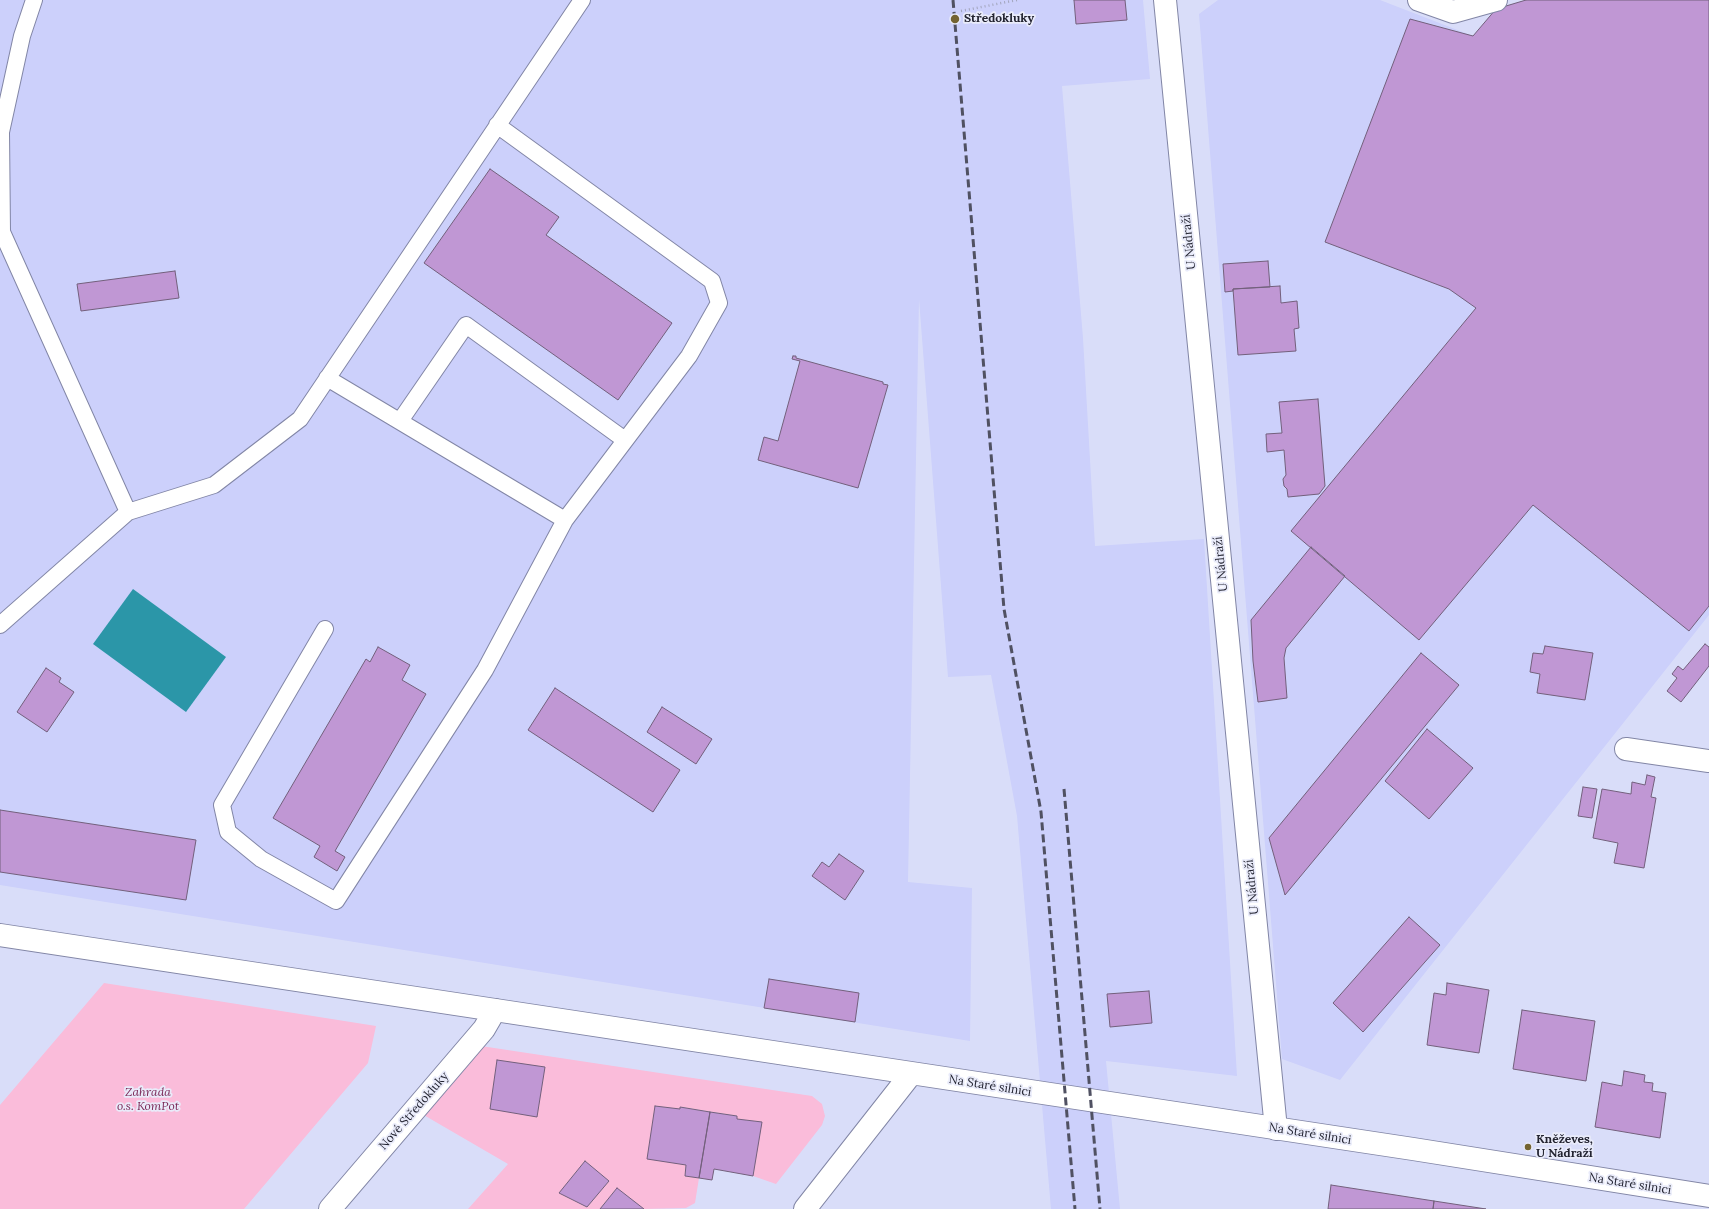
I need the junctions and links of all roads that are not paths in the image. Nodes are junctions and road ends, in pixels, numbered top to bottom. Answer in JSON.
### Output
{"nodes":[{"id":1,"x":34,"y":0,"type":"edge"},
{"id":2,"x":582,"y":0,"type":"edge"},
{"id":3,"x":1165,"y":0,"type":"edge"},
{"id":4,"x":1419,"y":0,"type":"edge"},
{"id":5,"x":1496,"y":0,"type":"edge"},
{"id":6,"x":497,"y":125,"type":"junction"},
{"id":7,"x":327,"y":378,"type":"junction"},
{"id":8,"x":400,"y":422,"type":"junction"},
{"id":9,"x":625,"y":440,"type":"junction"},
{"id":10,"x":128,"y":512,"type":"junction"},
{"id":11,"x":565,"y":520,"type":"junction"},
{"id":12,"x":0,"y":625,"type":"edge"},
{"id":13,"x":325,"y":629,"type":"dead end"},
{"id":14,"x":1626,"y":748,"type":"dead end"},
{"id":15,"x":1709,"y":761,"type":"edge"},
{"id":16,"x":0,"y":935,"type":"edge"},
{"id":17,"x":495,"y":1010,"type":"junction"},
{"id":18,"x":911,"y":1074,"type":"junction"},
{"id":19,"x":1276,"y":1128,"type":"junction"},
{"id":20,"x":1709,"y":1196,"type":"edge"},
{"id":21,"x":330,"y":1209,"type":"edge"},
{"id":22,"x":805,"y":1209,"type":"edge"}],
"edges":[{"from":1,"to":10,"type":"lane"},
{"from":2,"to":6,"type":"lane"},
{"from":3,"to":19,"type":"street","name":"U Nádraží"},
{"from":4,"to":5,"type":"street"},
{"from":6,"to":7,"type":"lane"},
{"from":6,"to":9,"type":"lane"},
{"from":7,"to":8,"type":"lane"},
{"from":7,"to":10,"type":"lane"},
{"from":8,"to":9,"type":"lane"},
{"from":8,"to":11,"type":"lane"},
{"from":9,"to":11,"type":"lane"},
{"from":10,"to":12,"type":"lane"},
{"from":11,"to":13,"type":"lane"},
{"from":14,"to":15,"type":"street"},
{"from":16,"to":17,"type":"street","name":"Na Staré silnici"},
{"from":17,"to":18,"type":"street","name":"Na Staré silnici"},
{"from":17,"to":21,"type":"street","name":"Nové Středokluky"},
{"from":18,"to":19,"type":"street","name":"Na Staré silnici"},
{"from":18,"to":22,"type":"street"},
{"from":19,"to":20,"type":"street","name":"Na Staré silnici"}]}
